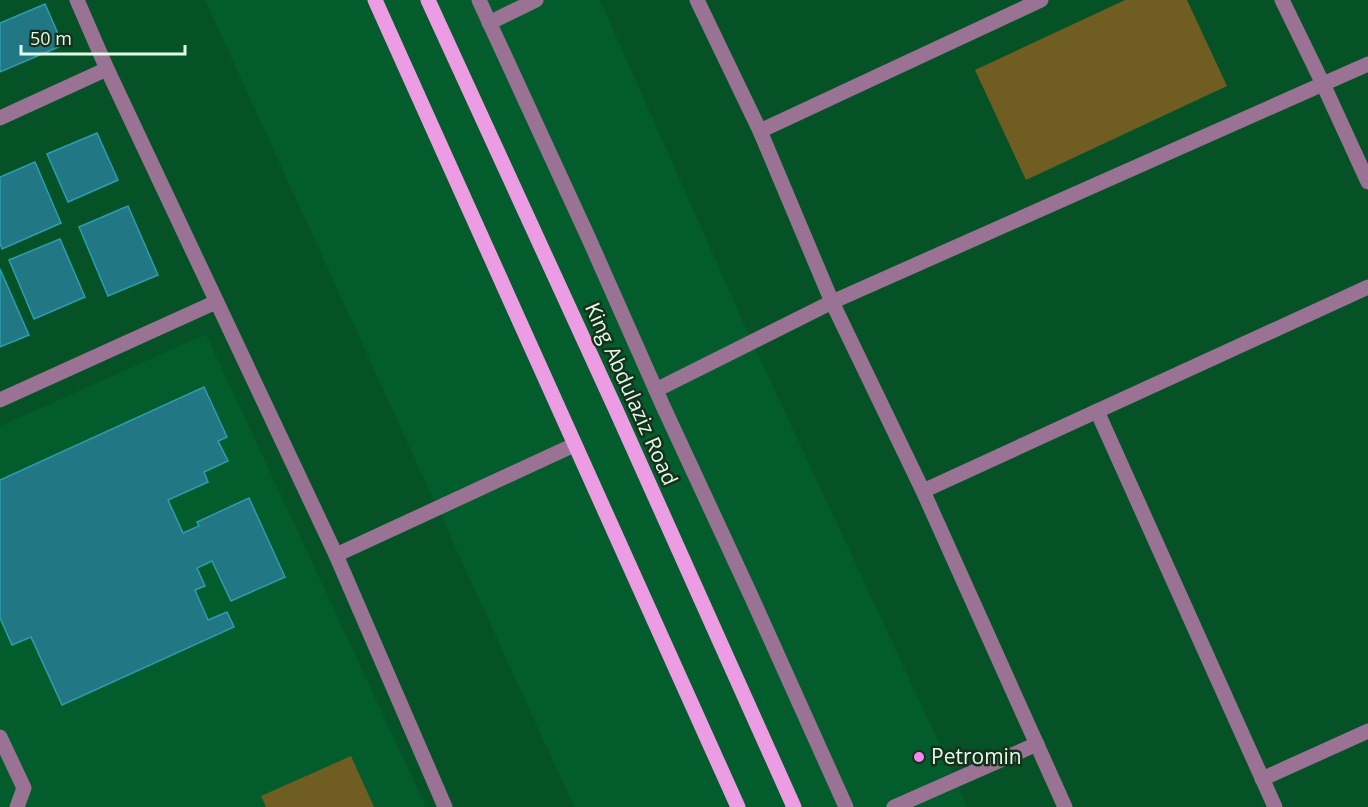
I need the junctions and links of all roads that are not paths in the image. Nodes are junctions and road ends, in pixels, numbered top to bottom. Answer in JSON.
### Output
{"nodes":[{"id":1,"x":77,"y":0,"type":"edge"},
{"id":2,"x":375,"y":0,"type":"edge"},
{"id":3,"x":428,"y":0,"type":"edge"},
{"id":4,"x":479,"y":0,"type":"edge"},
{"id":5,"x":536,"y":0,"type":"edge"},
{"id":6,"x":697,"y":0,"type":"edge"},
{"id":7,"x":1041,"y":0,"type":"edge"},
{"id":8,"x":1282,"y":0,"type":"edge"},
{"id":9,"x":489,"y":23,"type":"junction"},
{"id":10,"x":1368,"y":64,"type":"edge"},
{"id":11,"x":107,"y":69,"type":"junction"},
{"id":12,"x":1323,"y":84,"type":"junction"},
{"id":13,"x":0,"y":118,"type":"edge"},
{"id":14,"x":760,"y":131,"type":"junction"},
{"id":15,"x":1368,"y":182,"type":"edge"},
{"id":16,"x":1368,"y":287,"type":"edge"},
{"id":17,"x":216,"y":302,"type":"junction"},
{"id":18,"x":832,"y":302,"type":"junction"},
{"id":19,"x":656,"y":390,"type":"junction"},
{"id":20,"x":0,"y":400,"type":"edge"},
{"id":21,"x":1097,"y":411,"type":"junction"},
{"id":22,"x":574,"y":445,"type":"junction"},
{"id":23,"x":923,"y":491,"type":"junction"},
{"id":24,"x":336,"y":555,"type":"junction"},
{"id":25,"x":1368,"y":731,"type":"edge"},
{"id":26,"x":0,"y":737,"type":"edge"},
{"id":27,"x":1037,"y":744,"type":"junction"},
{"id":28,"x":1262,"y":779,"type":"junction"},
{"id":29,"x":17,"y":807,"type":"edge"},
{"id":30,"x":445,"y":807,"type":"edge"},
{"id":31,"x":738,"y":807,"type":"edge"},
{"id":32,"x":794,"y":807,"type":"edge"},
{"id":33,"x":846,"y":807,"type":"edge"},
{"id":34,"x":894,"y":807,"type":"edge"},
{"id":35,"x":1065,"y":807,"type":"edge"},
{"id":36,"x":1275,"y":807,"type":"edge"}],
"edges":[{"from":1,"to":11,"type":"street"},
{"from":2,"to":22,"type":"main road"},
{"from":3,"to":32,"type":"main road","name":"King Abdulaziz Road"},
{"from":4,"to":9,"type":"street"},
{"from":5,"to":9,"type":"street"},
{"from":6,"to":14,"type":"street"},
{"from":7,"to":14,"type":"street"},
{"from":8,"to":12,"type":"street"},
{"from":9,"to":19,"type":"street"},
{"from":10,"to":12,"type":"street"},
{"from":11,"to":13,"type":"street"},
{"from":11,"to":17,"type":"street"},
{"from":12,"to":15,"type":"street"},
{"from":12,"to":18,"type":"street"},
{"from":14,"to":18,"type":"street"},
{"from":16,"to":21,"type":"street"},
{"from":17,"to":20,"type":"street"},
{"from":17,"to":24,"type":"street"},
{"from":18,"to":19,"type":"street"},
{"from":18,"to":23,"type":"street"},
{"from":19,"to":33,"type":"street"},
{"from":21,"to":23,"type":"street"},
{"from":21,"to":28,"type":"street"},
{"from":22,"to":24,"type":"street"},
{"from":22,"to":31,"type":"main road"},
{"from":23,"to":27,"type":"street"},
{"from":24,"to":30,"type":"street"},
{"from":25,"to":28,"type":"street"},
{"from":26,"to":29,"type":"street"},
{"from":27,"to":34,"type":"street"},
{"from":27,"to":35,"type":"street"},
{"from":28,"to":36,"type":"street"}]}
